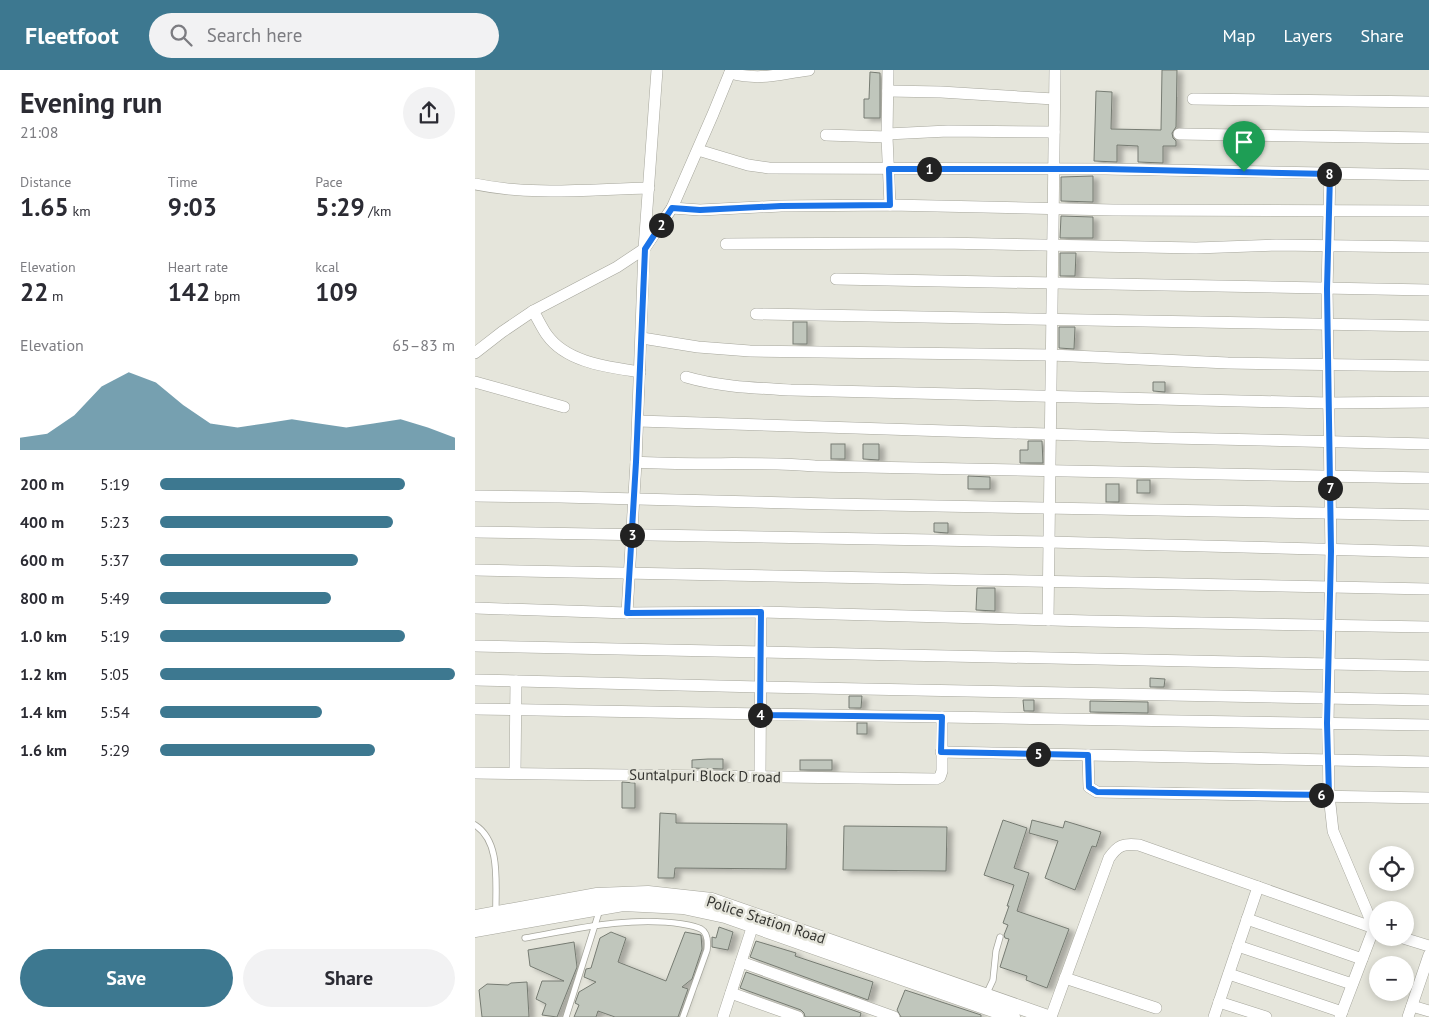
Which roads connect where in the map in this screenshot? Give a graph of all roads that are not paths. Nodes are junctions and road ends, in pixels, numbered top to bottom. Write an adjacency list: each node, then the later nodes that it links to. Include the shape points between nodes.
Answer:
1 (657, 70): 21 (street)
2 (809, 70): 5 (street, via 760,78)
3 (888, 70): 6 (street)
4 (1055, 70): 7 (street)
5 (730, 71): 15 (street)
6 (888, 91): 7 (street); 13 (street)
7 (1055, 99): 10 (street)
8 (1193, 99): 9 (street)
9 (1429, 102)
10 (1054, 132): 13 (street, via 949,131); 17 (street)
11 (1179, 134): 14 (street)
12 (826, 135): 13 (street)
13 (887, 135): 16 (street)
14 (1429, 138)
15 (698, 150): 16 (street, via 769,168); 23 (street)
16 (889, 169): 17 (street); 22 (street)
17 (1053, 170): 18 (street); 24 (street)
18 (1330, 174): 19 (street); 25 (street)
19 (1429, 174)
20 (475, 184): 21 (street, via 532,190)
21 (649, 188): 31 (street)
22 (890, 205): 23 (street); 24 (street)
23 (672, 208): 31 (street)
24 (1052, 208): 25 (street); 28 (street)
25 (1329, 211): 26 (street); 29 (street)
26 (1429, 211)
27 (726, 244): 28 (street)
28 (1053, 245): 29 (street, via 1205,248); 33 (street)
29 (1328, 245): 30 (street); 34 (street)
30 (1429, 247)
31 (645, 249): 36 (street); 41 (street)
32 (836, 279): 33 (street)
33 (1053, 283): 34 (street); 38 (street)
34 (1327, 289): 35 (street); 39 (street)
35 (1429, 290)
36 (533, 311): 42 (street); 46 (street, via 547,336 572,356)
37 (756, 314): 38 (street)
38 (1052, 320): 39 (street); 43 (street)
39 (1327, 325): 40 (street); 44 (street)
40 (1429, 326)
41 (642, 338): 43 (street, via 726,350); 46 (street)
42 (475, 352)
43 (1051, 355): 44 (street); 49 (street)
44 (1327, 364): 45 (street); 51 (street)
45 (1429, 366)
46 (640, 372): 53 (street)
47 (686, 377): 49 (street, via 736,387)
48 (475, 382): 52 (street)
49 (1051, 396): 51 (street); 54 (street)
50 (1429, 402): 51 (street)
51 (1328, 403): 55 (street)
52 (564, 407)
53 (638, 421): 54 (street); 57 (street)
54 (1051, 433): 55 (street); 58 (street)
55 (1329, 441): 56 (street); 59 (street)
56 (1429, 444)
57 (636, 462): 58 (street); 62 (street)
58 (1049, 470): 59 (street); 63 (street)
59 (1329, 476): 60 (street); 64 (street)
60 (1429, 478)
61 (475, 496): 62 (street)
62 (633, 499): 63 (street); 67 (street)
63 (1049, 507): 64 (street); 68 (street)
64 (1330, 514): 65 (street); 69 (street)
65 (1429, 515)
66 (475, 532): 67 (street)
67 (632, 535): 68 (street); 72 (street)
68 (1049, 542): 69 (street); 73 (street)
69 (1331, 551): 70 (street); 74 (street)
70 (1429, 552)
71 (475, 570): 72 (street)
72 (629, 573): 73 (street); 78 (street)
73 (1048, 581): 74 (street); 79 (street)
74 (1331, 588): 75 (street); 80 (street)
75 (1429, 589)
76 (475, 608): 78 (street)
77 (761, 612): 78 (street); 79 (street); 83 (street)
78 (627, 613)
79 (1048, 620): 80 (street)
80 (1330, 625): 81 (street); 84 (street)
81 (1429, 627)
82 (475, 646): 83 (street)
83 (761, 652): 84 (street); 88 (street)
84 (1329, 664): 85 (street); 89 (street)
85 (1429, 666)
86 (475, 680): 87 (street)
87 (517, 681): 88 (street); 92 (street)
88 (760, 687): 89 (street); 93 (street)
89 (1328, 698): 90 (street); 95 (street)
90 (1429, 700)
91 (475, 709): 92 (street)
92 (515, 710): 93 (street); 102 (street)
93 (760, 715): 94 (street); 103 (street)
94 (942, 717): 95 (street); 97 (street)
95 (1327, 723): 96 (street); 99 (street)
96 (1429, 725)
97 (941, 752): 98 (street); 103 (street, Suntalpuri Block D road, via 942,771 936,779)
98 (1088, 755): 99 (street); 104 (street, via 1089,787 1097,792)
99 (1328, 761): 100 (street); 104 (street)
100 (1429, 762)
101 (475, 773): 102 (street, Suntalpuri Block D road)
102 (515, 773): 103 (street, Suntalpuri Block D road)
103 (760, 777)
104 (1329, 795): 105 (street); 109 (street, via 1333,831)
105 (1429, 798)
106 (475, 825): 112 (lane, via 485,833 495,863)
107 (1258, 887): 111 (street); 115 (street); 127 (street, via 1139,845 1119,846 1109,858)
108 (600, 908): 112 (street, Police Station Road); 113 (lane); 114 (street, Police Station Road, via 623,904 683,907)
109 (1369, 912)
110 (475, 917): 112 (street, Police Station Road)
111 (1247, 919): 121 (street); 124 (street)
112 (496, 920): 116 (street, Police Station Road); 131 (street, Police Station Road, via 597,895 649,893 712,900)
113 (595, 926): 118 (lane); 137 (lane); 138 (lane, via 656,922 694,926 705,932 707,950)
114 (753, 926): 125 (street); 142 (street, Police Station Road)
115 (1369, 926)
116 (475, 930)
117 (1000, 937): 131 (lane, via 995,952 993,980)
118 (525, 938)
119 (1414, 941): 122 (street)
120 (1369, 944): 124 (street)
121 (1238, 946): 126 (street); 129 (street)
122 (1429, 946)
123 (1429, 955): 128 (street)
124 (1362, 959): 129 (street)
125 (741, 962): 130 (street); 141 (street)
126 (1229, 974): 132 (street); 136 (street)
127 (1065, 978): 134 (street); 143 (street)
128 (1425, 980): 133 (street)
129 (1353, 984): 136 (street)
130 (731, 993): 139 (street); 140 (street)
131 (986, 995): 143 (street, Police Station Road)
132 (1219, 1002): 144 (street); 145 (street)
133 (1412, 1006): 135 (street); 146 (street)
134 (1156, 1008)
135 (1429, 1012)
136 (1341, 1015)
137 (566, 1017)
138 (683, 1017)
139 (723, 1017)
140 (798, 1017)
141 (894, 1017)
142 (1013, 1017)
143 (1049, 1017)
144 (1214, 1017)
145 (1265, 1017)
146 (1408, 1017)

